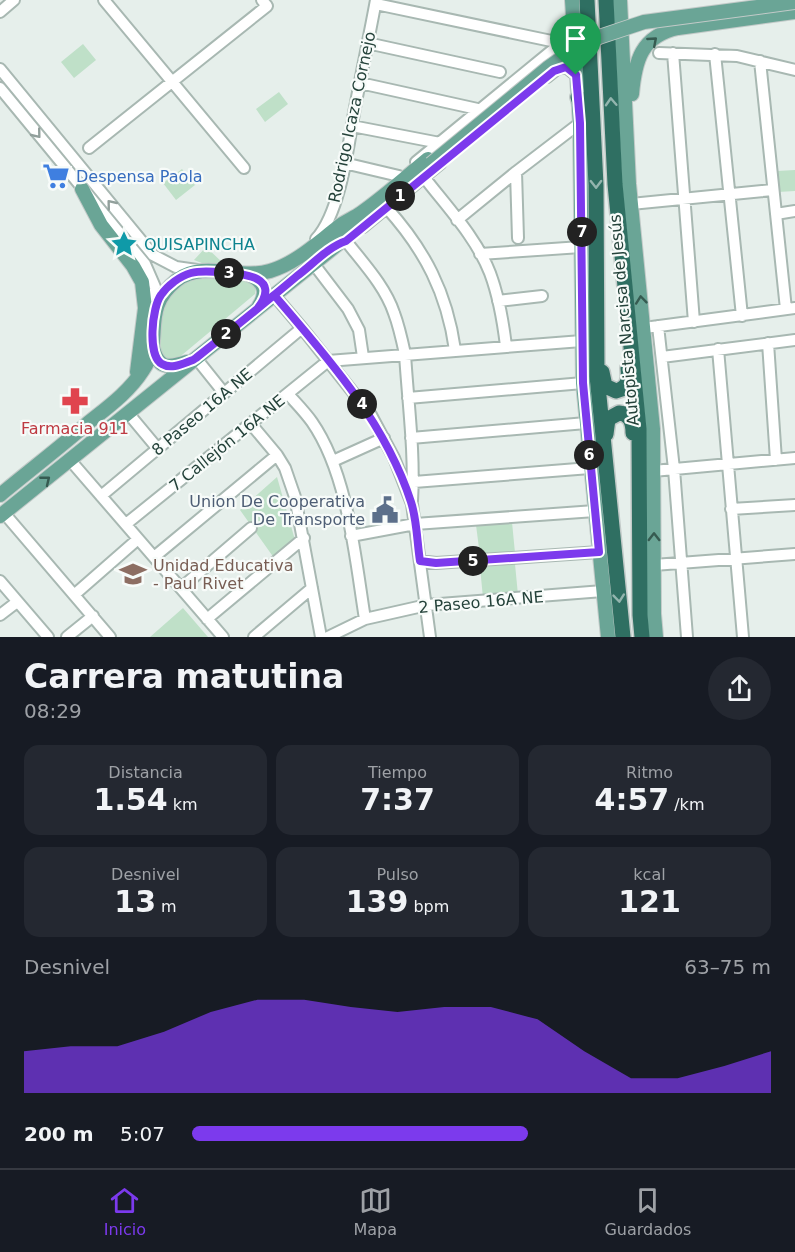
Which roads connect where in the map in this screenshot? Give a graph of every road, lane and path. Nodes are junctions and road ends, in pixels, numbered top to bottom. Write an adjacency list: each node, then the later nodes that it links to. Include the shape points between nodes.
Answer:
1 (14, 0): 10 (street)
2 (104, 0): 23 (street)
3 (606, 0): 67 (highway, Autopista Narcisa de Jesús, one-way to 3, via 615,184)
4 (620, 0): 30 (main road, Autopista Narcisa de Jesús)
5 (771, 0): 34 (main road, bridge, via 639,18 599,31 556,56)
6 (573, 1): 12 (main road, Autopista Narcisa de Jesús); 32 (highway, Autopista Narcisa de Jesús)
7 (376, 2): 13 (street, Rodrigo Icaza Cornejo); 14 (street)
8 (795, 2): 34 (main road, bridge, via 644,22 599,37 549,67)
9 (264, 3): 23 (street)
10 (0, 12)
11 (795, 12): 30 (main road, one-way to 11, via 634,70 643,49 664,32)
12 (573, 17): 14 (street); 22 (main road, Autopista Narcisa de Jesús)
13 (368, 43): 21 (street); 24 (street, Rodrigo Icaza Cornejo)
14 (561, 43): 27 (street)
15 (659, 53): 16 (street)
16 (673, 53): 17 (street); 43 (street)
17 (715, 54): 18 (street); 42 (street)
18 (760, 61): 20 (street); 41 (street)
19 (0, 69): 56 (street, one-way to 19, via 176,267 153,255)
20 (795, 70)
21 (500, 72)
22 (576, 75): 26 (main road, Autopista Narcisa de Jesús); 39 (street, via 570,68 558,69)
23 (172, 82): 33 (street); 36 (street)
24 (360, 83): 27 (street); 29 (street, Rodrigo Icaza Cornejo)
25 (0, 88): 40 (street, one-way to 40)
26 (578, 97): 28 (main road, Autopista Narcisa de Jesús); 32 (highway)
27 (482, 110): 31 (street)
28 (580, 123): 37 (street); 52 (main road, Autopista Narcisa de Jesús)
29 (352, 126): 31 (street); 35 (street, Rodrigo Icaza Cornejo)
30 (627, 135): 44 (main road, Autopista Narcisa de Jesús)
31 (440, 143): 38 (street)
32 (594, 143): 66 (highway, Autopista Narcisa de Jesús, one-way to 66)
33 (89, 148)
34 (430, 161): 49 (main road); 51 (main road)
35 (344, 163): 38 (street); 54 (street, Rodrigo Icaza Cornejo, via 326,228)
36 (244, 168)
37 (516, 172): 48 (street); 50 (street)
38 (399, 176): 49 (street)
39 (424, 177): 45 (street); 48 (street)
40 (82, 189): 63 (street, via 150,273 155,287); 81 (main road, via 100,225 142,282 145,308)
41 (773, 190): 42 (street); 47 (street)
42 (730, 194): 43 (street); 64 (street)
43 (685, 198): 44 (street); 65 (street)
44 (632, 204): 67 (main road, Autopista Narcisa de Jesús, one-way to 44)
45 (387, 207): 51 (street); 74 (street, via 424,257 441,292 451,320)
46 (795, 211): 47 (street)
47 (776, 214): 62 (street)
48 (457, 220): 53 (street)
49 (344, 222): 54 (main road)
50 (518, 238)
51 (342, 243): 55 (main road); 76 (street, via 382,289 394,310)
52 (582, 247): 53 (street); 70 (main road, Autopista Narcisa de Jesús)
53 (480, 254): 60 (street)
54 (298, 258): 57 (main road, via 268,272)
55 (314, 263): 58 (main road); 77 (street, via 359,330)
56 (205, 271): 57 (main road); 63 (main road, via 179,279 162,293)
57 (247, 274): 61 (main road, via 264,286)
58 (274, 295): 61 (main road); 68 (street)
59 (542, 296): 60 (street)
60 (498, 301): 73 (street)
61 (258, 308): 79 (main road)
62 (791, 309): 64 (street)
63 (155, 312): 72 (main road)
64 (742, 316): 65 (street)
65 (694, 322): 67 (street)
66 (596, 325): 67 (highway, via 602,342 603,382 616,391 625,387 629,379 626,341); 103 (highway, Autopista Narcisa de Jesús)
67 (644, 326): 78 (street); 100 (main road, Autopista Narcisa de Jesús); 102 (highway, Autopista Narcisa de Jesús)
68 (302, 328): 80 (street); 83 (street, 8 Paseo 16A NE)
69 (795, 340): 71 (street)
70 (582, 341): 73 (street); 82 (main road, Autopista Narcisa de Jesús)
71 (768, 343): 75 (street); 95 (street)
72 (152, 344): 79 (main road, via 156,359 162,364 176,366); 81 (main road, via 148,361)
73 (506, 346): 74 (street)
74 (455, 350): 76 (street)
75 (718, 350): 78 (street); 97 (street)
76 (405, 354): 77 (street); 85 (street)
77 (363, 357): 80 (street)
78 (662, 357): 99 (street)
79 (194, 359): 83 (street); 86 (main road)
80 (328, 361): 84 (street, 7 Callejón 16A NE); 89 (street)
81 (137, 378): 104 (main road, via 113,403)
82 (583, 383): 85 (street); 87 (main road, Autopista Narcisa de Jesús)
83 (224, 393): 91 (street, 8 Paseo 16A NE)
84 (288, 394): 88 (street, 7 Callejón 16A NE); 96 (street, via 312,422)
85 (408, 398): 90 (street)
86 (128, 413): 91 (street); 94 (main road)
87 (586, 423): 90 (street); 98 (main road, Autopista Narcisa de Jesús)
88 (251, 424): 92 (street); 111 (street, 7 Callejón 16A NE)
89 (384, 438): 96 (street); 106 (street)
90 (411, 438): 101 (street)
91 (158, 449): 105 (street, 8 Paseo 16A NE)
92 (277, 455): 115 (street, via 295,497); 119 (street)
93 (795, 458): 95 (street)
94 (70, 460): 105 (street); 110 (main road, one-way to 94)
95 (776, 460): 97 (street)
96 (333, 461): 114 (street)
97 (728, 464): 99 (street); 108 (street)
98 (590, 468): 101 (street); 109 (main road, Autopista Narcisa de Jesús)
99 (674, 470): 100 (street); 122 (street)
100 (653, 471): 123 (main road, Autopista Narcisa de Jesús, one-way to 100)
101 (414, 482): 106 (street)
102 (639, 483): 103 (highway, via 633,466 633,423 619,413 606,423 610,468); 135 (highway, Autopista Narcisa de Jesús)
103 (606, 485): 136 (highway, Autopista Narcisa de Jesús, one-way to 136)
104 (0, 495)
105 (101, 496): 111 (street)
106 (412, 504): 112 (street)
107 (795, 505): 108 (street)
108 (732, 509): 120 (street)
109 (595, 511): 112 (street); 117 (main road, Autopista Narcisa de Jesús)
110 (2, 515): 128 (street)
111 (126, 524): 116 (street)
112 (415, 524): 114 (street); 121 (street)
113 (251, 528): 125 (street)
114 (351, 536): 134 (street)
115 (304, 538): 126 (street); 133 (street)
116 (138, 539): 119 (street); 128 (street)
117 (599, 552): 121 (street); 127 (main road, Autopista Narcisa de Jesús)
118 (795, 554): 120 (street)
119 (154, 557): 125 (street)
120 (736, 559): 122 (street); 148 (street)
121 (420, 561): 130 (street)
122 (680, 563): 123 (street); 147 (street)
123 (654, 565): 146 (main road, Autopista Narcisa de Jesús)
124 (0, 581): 129 (street)
125 (181, 588): 133 (street)
126 (312, 588): 141 (street); 142 (street)
127 (603, 591): 130 (street, 2 Paseo 16A NE); 145 (main road, Autopista Narcisa de Jesús)
128 (74, 595): 132 (street)
129 (17, 602): 131 (street); 137 (street)
130 (427, 605): 134 (street, 2 Paseo 16A NE); 144 (street)
131 (0, 615)
132 (93, 616): 138 (street); 139 (street)
133 (207, 619): 140 (street)
134 (365, 619): 143 (street, 2 Paseo 16A NE)
135 (642, 632)
136 (622, 633)
137 (48, 637)
138 (67, 637)
139 (110, 637)
140 (223, 637)
141 (255, 637)
142 (321, 637)
143 (328, 637)
144 (430, 637)
145 (608, 637)
146 (656, 637)
147 (687, 637)
148 (742, 637)

